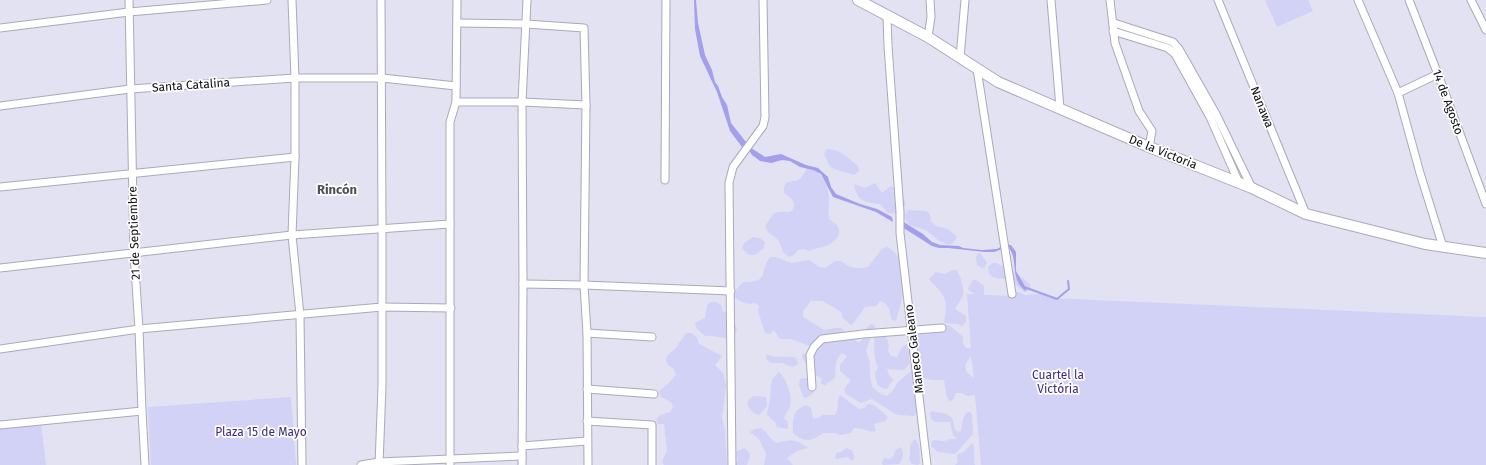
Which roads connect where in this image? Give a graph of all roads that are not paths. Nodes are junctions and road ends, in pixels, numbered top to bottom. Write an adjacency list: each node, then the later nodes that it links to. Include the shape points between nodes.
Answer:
1 (129, 0): 18 (street, 21 de Septiembre)
2 (267, 0): 18 (street)
3 (292, 0): 32 (street)
4 (381, 0): 33 (street)
5 (457, 0): 21 (street)
6 (527, 0): 23 (street)
7 (666, 0): 45 (street)
8 (763, 0): 60 (street, via 765,117 763,126 733,167 729,183)
9 (930, 0): 27 (street)
10 (965, 0): 29 (street)
11 (1051, 0): 41 (street)
12 (1110, 0): 22 (street)
13 (1218, 0): 50 (street, Nanawa)
14 (1358, 0): 36 (street)
15 (1409, 0): 31 (street, 14 de Agosto)
16 (1471, 0): 20 (street)
17 (861, 1): 19 (main road, De la Victoria)
18 (129, 12): 24 (street); 35 (street, 21 de Septiembre)
19 (887, 16): 27 (main road, De la Victoria); 67 (street, Maneco Galeano, via 900,233)
20 (1484, 21): 25 (street)
21 (458, 23): 23 (street); 34 (street)
22 (1114, 23): 26 (street); 28 (street)
23 (526, 24): 38 (street); 39 (street, via 584,28)
24 (0, 28)
25 (1486, 30)
26 (1113, 31): 28 (street); 42 (street, via 1140,111 1153,134)
27 (928, 37): 29 (main road, De la Victoria)
28 (1170, 45): 46 (street, via 1210,117); 48 (street, via 1179,49 1216,114)
29 (960, 58): 30 (main road, De la Victoria)
30 (977, 69): 41 (main road, De la Victoria, via 998,82); 61 (street)
31 (1438, 74): 36 (street); 49 (street, 14 de Agosto)
32 (295, 78): 33 (street, Santa Catalina); 35 (street, Santa Catalina); 43 (street)
33 (382, 78): 34 (street, Santa Catalina); 52 (street)
34 (456, 86): 37 (street)
35 (130, 89): 40 (street, Santa Catalina); 44 (street, 21 de Septiembre)
36 (1398, 93): 54 (street)
37 (456, 102): 38 (street); 51 (street, via 450,122)
38 (522, 102): 39 (street); 58 (street)
39 (586, 105): 59 (street)
40 (0, 106)
41 (1060, 108): 42 (main road, De la Victoria)
42 (1149, 147): 46 (main road, De la Victoria)
43 (295, 157): 44 (street); 53 (street)
44 (132, 173): 47 (street); 55 (street, 21 de Septiembre)
45 (665, 180)
46 (1239, 183): 48 (main road, De la Victoria)
47 (0, 187)
48 (1252, 188): 50 (main road, De la Victoria)
49 (1486, 204)
50 (1306, 214): 54 (main road, De la Victoria)
51 (450, 224): 52 (street); 63 (street)
52 (382, 228): 53 (street); 62 (street)
53 (292, 235): 55 (street); 64 (street)
54 (1443, 247): 56 (main road, De la Victoria)
55 (134, 253): 57 (street); 66 (street, 21 de Septiembre)
56 (1486, 253)
57 (0, 268)
58 (523, 284): 59 (street); 78 (street)
59 (584, 285): 60 (street); 68 (street)
60 (731, 291): 88 (street)
61 (1012, 294)
62 (382, 307): 63 (street); 64 (street); 81 (street)
63 (451, 308): 80 (street)
64 (300, 315): 66 (street); 83 (street)
65 (942, 328): 67 (street)
66 (139, 329): 70 (street); 74 (street, 21 de Septiembre)
67 (911, 330): 71 (street, via 822,339 810,354); 89 (street, Maneco Galeano)
68 (587, 333): 69 (street); 72 (street)
69 (652, 336)
70 (0, 349)
71 (812, 387)
72 (587, 389): 73 (street); 75 (street)
73 (654, 394)
74 (142, 411): 76 (street); 82 (street, 21 de Septiembre)
75 (587, 421): 77 (street); 87 (street, via 652,425)
76 (0, 425)
77 (587, 441): 78 (street); 86 (street)
78 (522, 446): 79 (street)
79 (522, 456): 80 (street); 85 (street)
80 (450, 462): 81 (street)
81 (379, 464): 84 (street)
82 (145, 465)
83 (302, 465)
84 (361, 465)
85 (522, 465)
86 (588, 465)
87 (652, 465)
88 (732, 465)
89 (927, 465)

